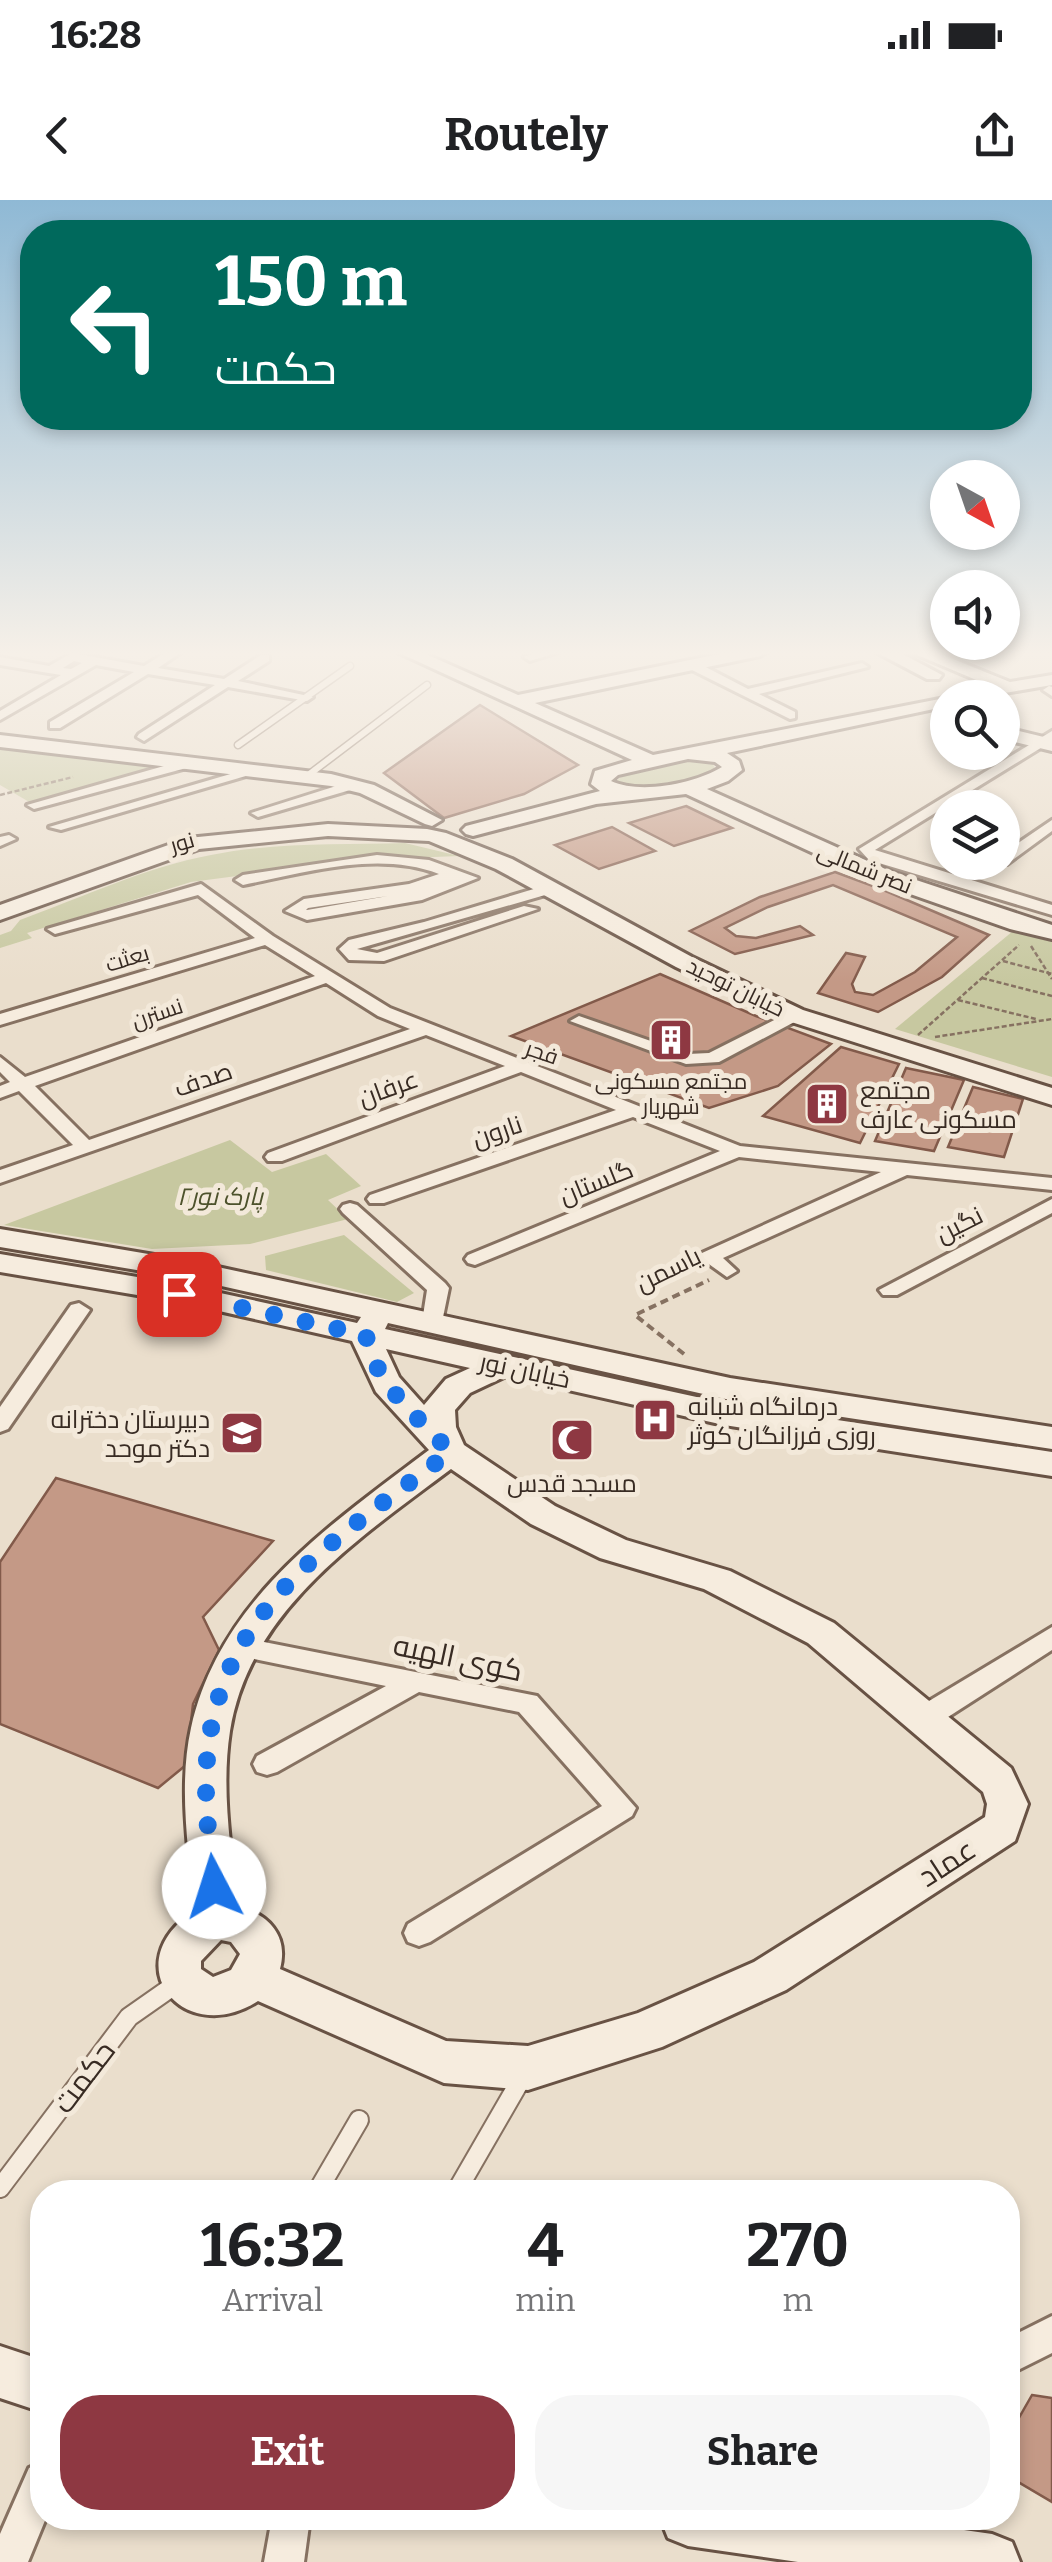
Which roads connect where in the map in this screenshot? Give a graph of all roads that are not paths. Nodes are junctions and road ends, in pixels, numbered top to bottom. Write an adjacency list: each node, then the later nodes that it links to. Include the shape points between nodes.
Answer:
1 (163, 761): 7 (main road)
2 (326, 761): 11 (lane)
3 (650, 761): 10 (main road)
4 (727, 761): 8 (main road)
5 (750, 761): 8 (main road)
6 (1014, 761): 28 (street, via 866,849)
7 (185, 764): 9 (main road); 16 (street)
8 (732, 770): 13 (main road)
9 (256, 771): 11 (main road); 21 (street)
10 (602, 775): 14 (main road, via 606,789); 19 (main road)
11 (307, 776): 12 (main road)
12 (352, 785): 15 (main road); 17 (street)
13 (684, 786): 14 (main road); 35 (main road, نصر شمالی, via 884,877)
14 (629, 795): 18 (main road)
15 (395, 801): 19 (main road); 22 (main road, via 392,815); 23 (main road)
16 (34, 805)
17 (258, 813)
18 (521, 817): 19 (main road); 25 (main road, via 501,837)
19 (467, 819): 23 (main road); 25 (main road)
20 (1052, 824): 24 (street)
21 (56, 827)
22 (373, 827): 23 (main road, نور); 31 (main road, نور, via 196,843)
23 (430, 830): 25 (main road, خیابان توحید)
24 (1020, 848)
25 (504, 864): 30 (main road, خیابان توحید)
26 (243, 880): 29 (street, via 385,860 429,862 454,874)
27 (977, 880): 28 (street)
28 (970, 885): 32 (street)
29 (417, 892): 29 (street, via 307,915 293,910 304,904); 33 (street)
30 (538, 900): 33 (street); 33 (street); 38 (main road, خیابان توحید)
31 (0, 909)
32 (1052, 910)
33 (467, 921): 33 (street, via 354,943 347,949 355,957 378,958)
34 (56, 929): 36 (street, فجر, via 200,889)
35 (1052, 932)
36 (267, 938): 37 (street, فجر); 39 (street, بعثت)
37 (328, 977): 41 (street, فجر); 44 (street, نسترن)
38 (794, 1015): 40 (street, via 713,1058 686,1059); 46 (main road, خیابان توحید)
39 (0, 1020)
40 (578, 1021)
41 (423, 1030): 43 (street, فجر); 48 (street, صدف)
42 (0, 1062): 44 (street)
43 (518, 1067): 47 (street, فجر); 50 (street, عرفان)
44 (22, 1084): 45 (street, نسترن); 48 (street)
45 (0, 1092)
46 (1052, 1097)
47 (634, 1110): 49 (street, فجر); 54 (street, نارون)
48 (85, 1146): 52 (street, صدف)
49 (737, 1151): 51 (street, فجر); 58 (street, گلستان)
50 (275, 1156)
51 (906, 1168): 53 (street, فجر); 60 (street, یاسمن, via 709,1257)
52 (0, 1177)
53 (1052, 1184)
54 (377, 1199)
55 (1052, 1205): 61 (street, نگین)
56 (350, 1209): 63 (street, via 438,1288)
57 (0, 1238): 64 (main road, خیابان نور, via 190,1270)
58 (475, 1259)
59 (0, 1263): 64 (main road, خیابان نور)
60 (727, 1271)
61 (890, 1290)
62 (79, 1310): 66 (street)
63 (433, 1322): 64 (main road, خیابان نور); 67 (main road, خیابان نور, via 730,1390)
64 (373, 1323): 65 (main road, خیابان نور); 68 (main road, via 370,1361)
65 (503, 1365): 68 (main road, via 458,1386 438,1408); 69 (main road, خیابان نور, via 724,1414)
66 (0, 1424)
67 (1052, 1438)
68 (450, 1452): 71 (main road, via 303,1566); 73 (main road, عماد, via 544,1515 613,1548 717,1580 821,1633)
69 (1052, 1464)
70 (1052, 1637): 73 (street)
71 (238, 1648): 72 (street, کوی الهیه); 75 (main road, via 209,1745 206,1789)
72 (416, 1682): 74 (street); 76 (street, کوی الهیه, via 527,1703 622,1808)
73 (924, 1718): 79 (main road, عماد, via 1008,1794 1000,1829 770,1976 646,2032)
74 (267, 1764)
75 (217, 1920): 77 (main road, via 250,1928 262,1942); 78 (main road, via 182,1947)
76 (419, 1933)
77 (254, 1978): 78 (main road, via 220,1996 204,1996); 79 (main road, عماد, via 444,2062)
78 (182, 1980): 83 (lane, حکمت, via 129,2018)
79 (528, 2068): 82 (lane)
80 (359, 2120): 81 (lane)
81 (324, 2180)
82 (463, 2180)
83 (0, 2188)
84 (1052, 2334): 85 (street)
85 (1020, 2351)
86 (0, 2372): 87 (main road)
87 (30, 2382)
88 (30, 2510): 91 (street)
89 (289, 2530): 92 (street)
90 (771, 2530): 93 (main road)
91 (8, 2562)
92 (284, 2562)
93 (992, 2562)

